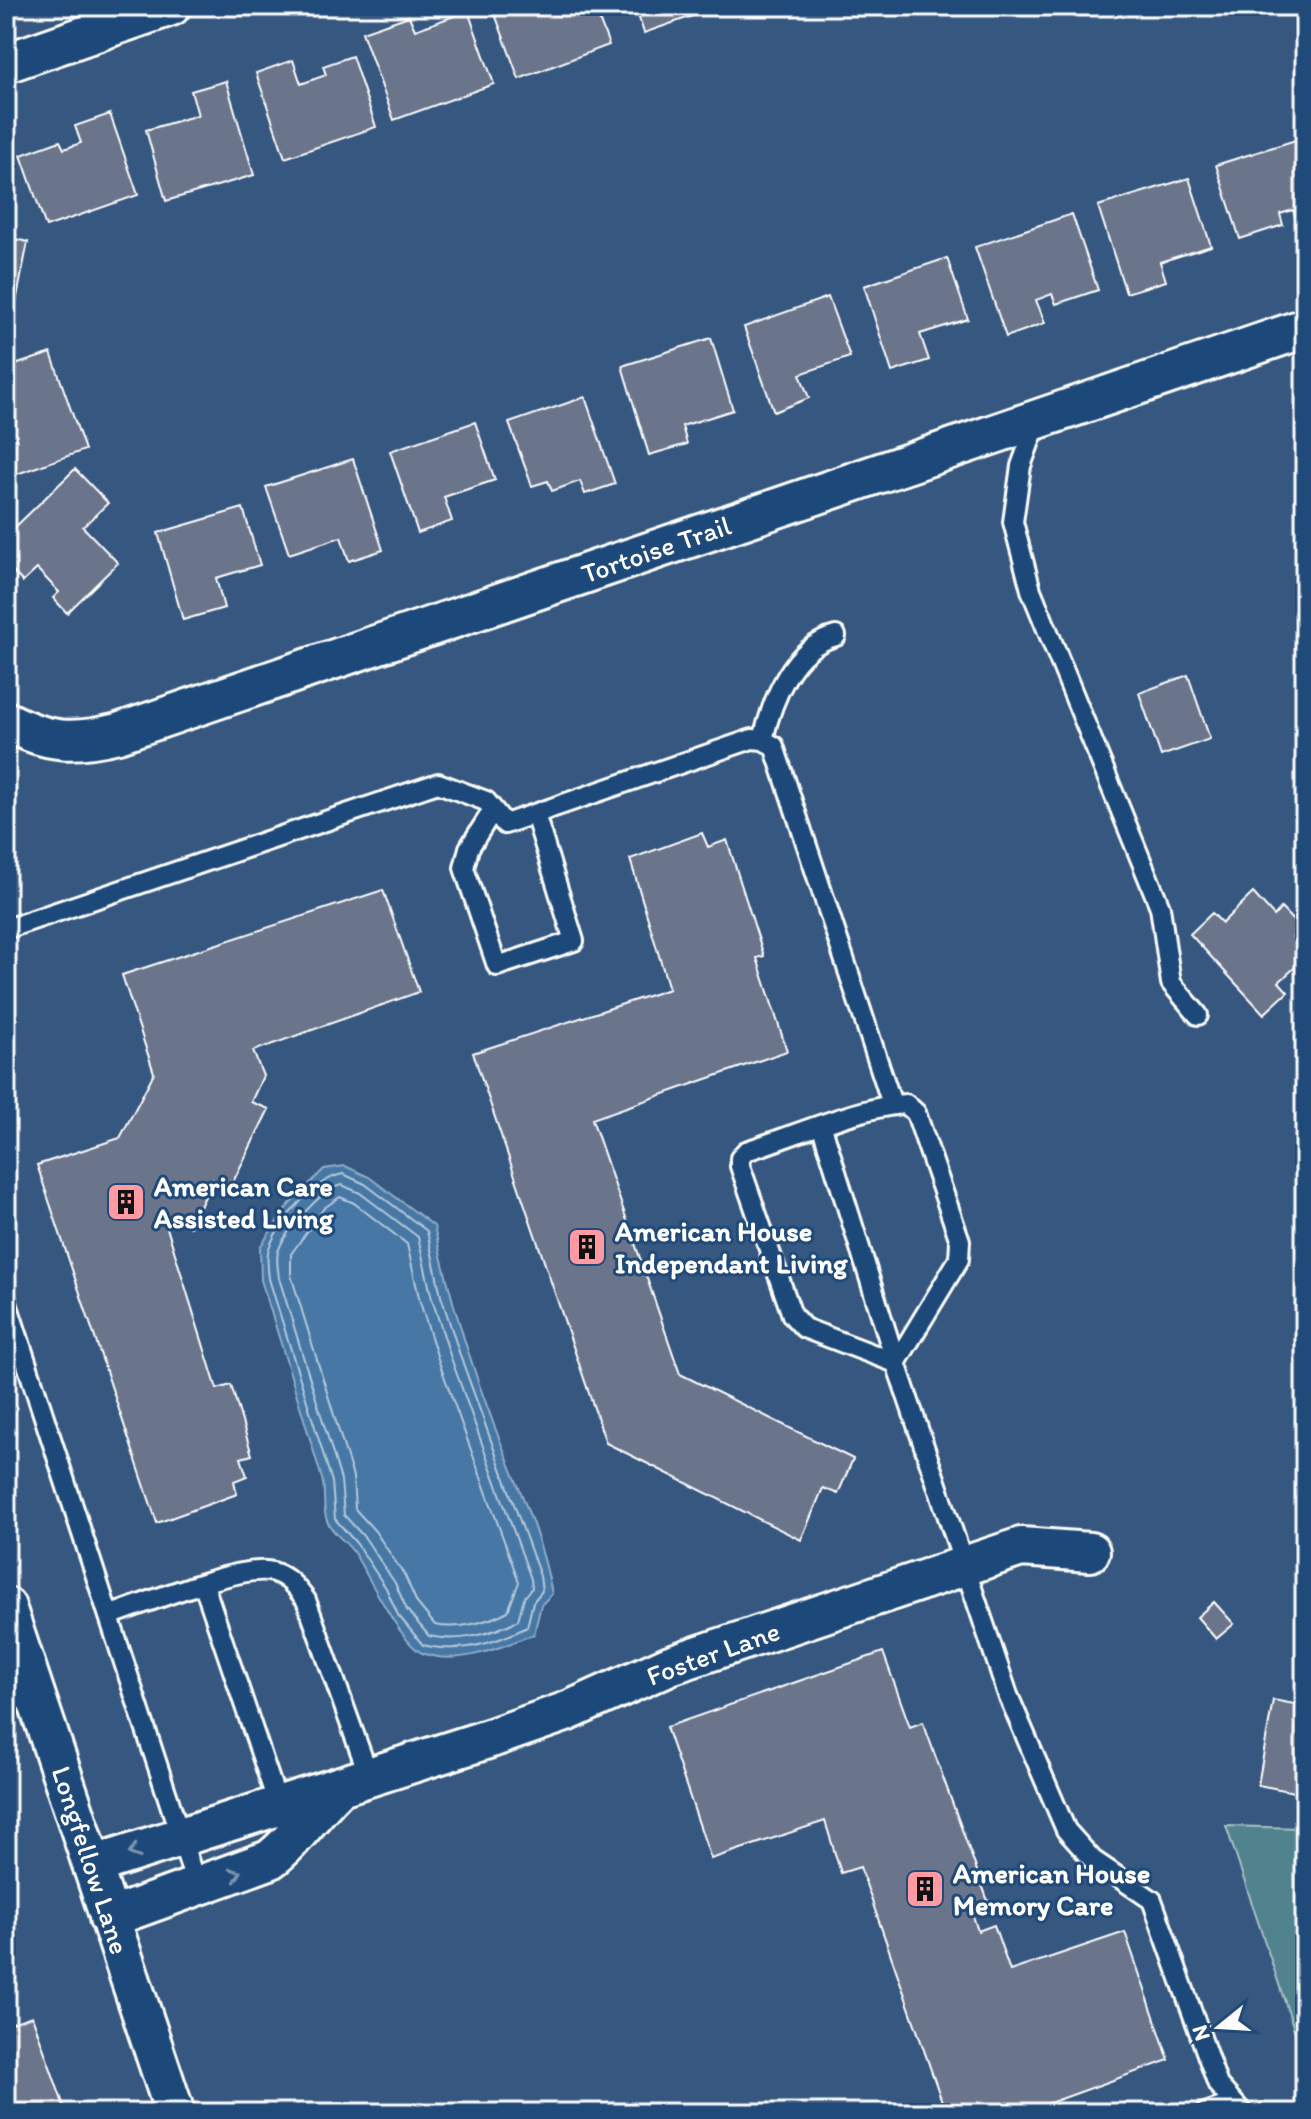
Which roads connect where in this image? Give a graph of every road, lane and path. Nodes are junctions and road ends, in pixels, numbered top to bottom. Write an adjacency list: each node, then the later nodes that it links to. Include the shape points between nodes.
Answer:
1 (171, 6): 2 (street)
2 (6, 63)
3 (1305, 328): 4 (street, Tortoise Trail)
4 (1038, 419): 6 (street, Tortoise Trail, via 118,733 80,742 41,738); 11 (lane, via 1021,466 1013,522 1031,590 1160,907 1171,983)
5 (836, 636): 7 (lane, via 804,652 768,717)
6 (6, 721)
7 (763, 740): 9 (lane, via 752,739); 12 (lane, via 774,746)
8 (493, 810): 9 (lane, via 505,824); 9 (lane, via 469,848 464,868 497,966 574,941); 10 (lane, via 486,801 438,783)
9 (535, 814)
10 (6, 929)
11 (1198, 1015)
12 (892, 1104): 13 (lane); 15 (lane, via 906,1104 916,1113 960,1241 959,1259)
13 (822, 1127): 15 (lane); 15 (lane, via 746,1151 740,1166 792,1315 804,1328)
14 (6, 1300): 20 (lane)
15 (896, 1363): 17 (lane)
16 (1090, 1552): 17 (street, Foster Lane, via 1021,1547)
17 (966, 1565): 22 (street, Foster Lane, via 670,1665 555,1716); 28 (lane, via 1008,1695 1066,1830 1093,1860 1152,1900 1218,2085)
18 (204, 1585): 20 (lane); 22 (lane, via 243,1572 270,1571 290,1580 306,1600); 23 (lane)
19 (6, 1607): 21 (street, Longfellow Lane)
20 (111, 1615): 24 (lane)
21 (21, 1698): 25 (street, Longfellow Lane)
22 (355, 1781): 23 (street, Foster Lane)
23 (285, 1822): 24 (street, Foster Lane); 26 (street, Foster Lane, one-way to 23, via 285,1849)
24 (182, 1837): 25 (street, Foster Lane, one-way to 25); 26 (lane)
25 (93, 1865): 27 (street, Longfellow Lane)
26 (197, 1887): 27 (street, Foster Lane)
27 (109, 1918): 29 (street, Longfellow Lane)
28 (1239, 2108): 30 (lane)
29 (175, 2113)
30 (1205, 2113)

